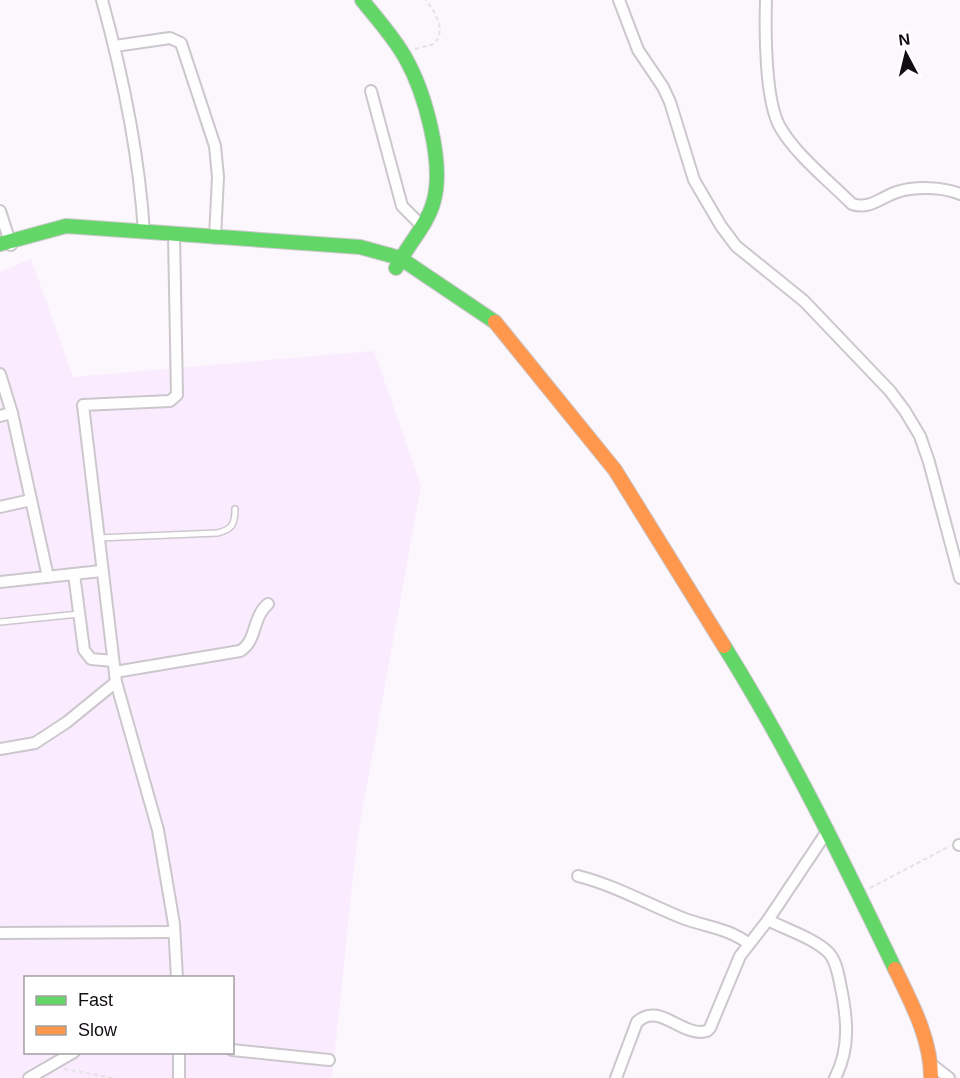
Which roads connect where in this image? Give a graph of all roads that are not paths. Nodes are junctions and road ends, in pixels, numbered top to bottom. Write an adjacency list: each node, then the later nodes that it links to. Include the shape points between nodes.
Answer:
1 (102, 0): 5 (street)
2 (362, 0): 9 (street, via 404,56 417,82 436,160 436,189)
3 (619, 0): 25 (street, via 638,50 670,102 694,180 721,226 736,246 804,302 890,390 920,436)
4 (766, 0): 7 (street, via 768,62 776,119 790,141 844,196 862,207 907,190 950,190)
5 (115, 46): 10 (street, via 136,157); 11 (street, via 170,38 182,43 214,146 218,177)
6 (370, 91): 9 (street, via 402,206)
7 (960, 194)
8 (0, 211): 13 (street)
9 (422, 226): 14 (street)
10 (144, 232): 12 (street); 13 (street, via 66,226)
11 (215, 238): 12 (street); 14 (street, via 360,247)
12 (174, 240): 13 (street, via 74,236); 14 (street, via 330,251); 21 (street, via 177,395 170,402 83,405)
13 (5, 247)
14 (398, 263): 32 (street, via 480,310 503,329 598,446 768,717)
15 (0, 374): 16 (street)
16 (12, 414): 17 (street); 18 (street)
17 (0, 416)
18 (31, 500): 19 (street); 24 (street)
19 (0, 507)
20 (235, 509): 21 (lane, via 233,525 217,533)
21 (98, 538): 22 (street)
22 (101, 571): 23 (street); 30 (street)
23 (74, 574): 24 (street); 28 (street)
24 (48, 577): 26 (street)
25 (960, 578)
26 (0, 582)
27 (268, 604): 30 (street, via 256,618 250,642 240,651)
28 (79, 614): 29 (lane); 30 (street, via 87,656)
29 (0, 622)
30 (115, 672): 31 (street, via 47,736 35,743); 35 (street, via 158,830)
31 (0, 749)
32 (828, 830): 34 (street); 43 (street, via 923,1031)
33 (578, 876): 37 (street, via 618,888 685,919 738,935)
34 (768, 920): 37 (street); 48 (street, via 822,947 836,966 847,1035)
35 (174, 932): 36 (street); 38 (street)
36 (0, 933)
37 (749, 944): 45 (street, via 733,970 707,1031 695,1032 656,1014 642,1017)
38 (177, 976)
39 (234, 1050): 42 (street)
40 (72, 1054): 44 (street)
41 (180, 1054): 47 (street)
42 (329, 1060)
43 (931, 1064): 49 (street); 50 (street)
44 (45, 1072): 46 (street)
45 (620, 1077)
46 (29, 1078)
47 (179, 1078)
48 (835, 1078)
49 (931, 1078)
50 (949, 1078)

